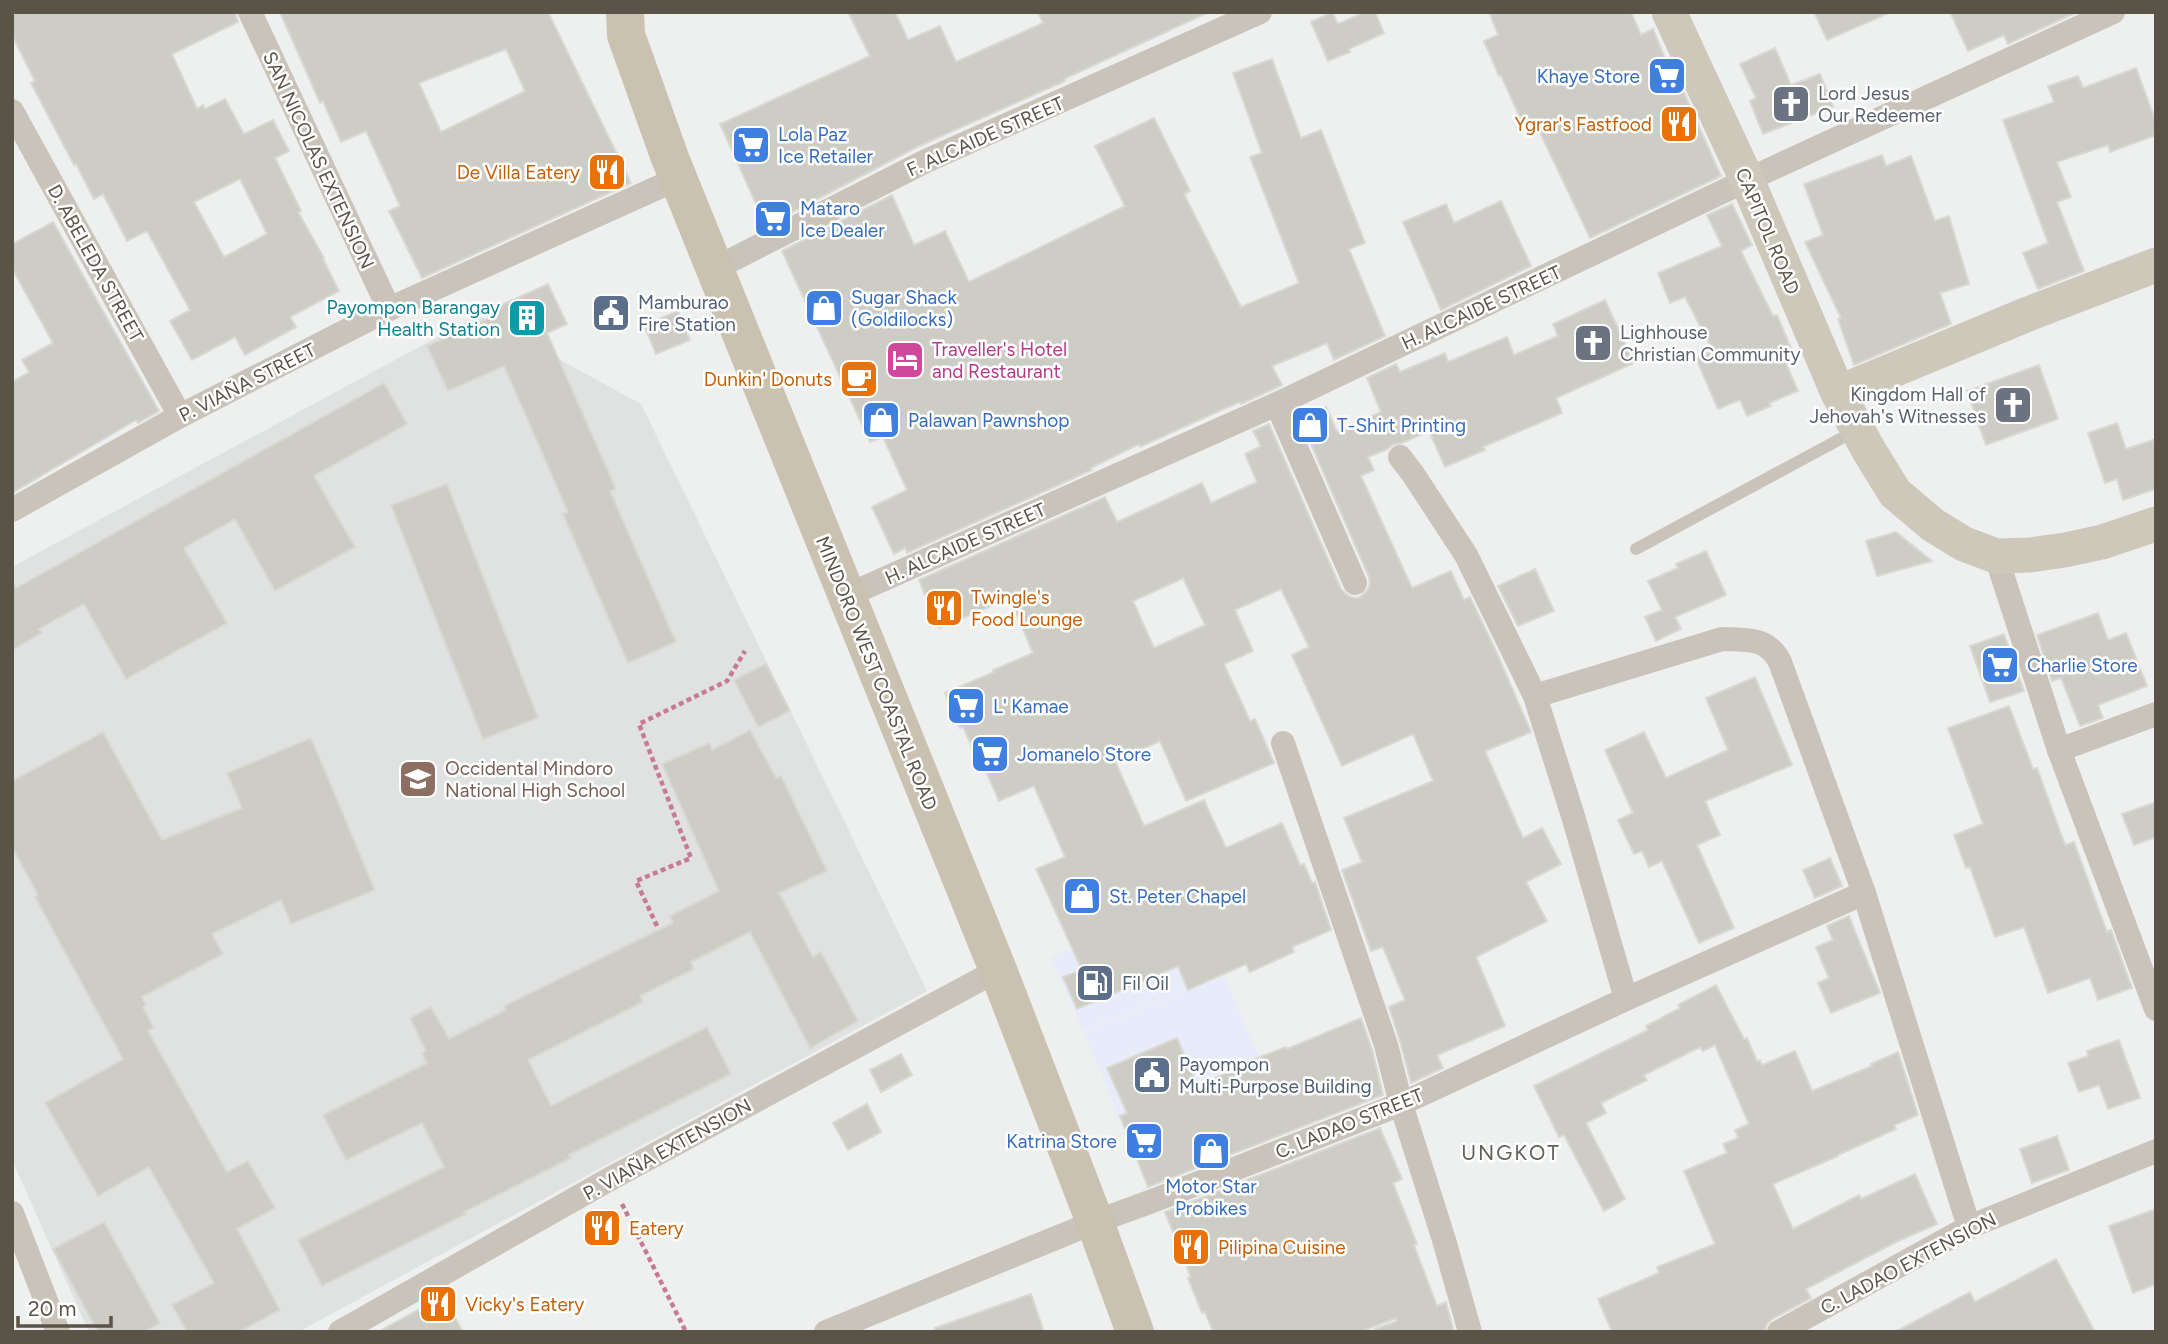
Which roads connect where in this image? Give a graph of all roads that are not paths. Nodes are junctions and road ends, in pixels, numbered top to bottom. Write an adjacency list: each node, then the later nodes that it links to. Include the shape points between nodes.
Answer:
1 (250, 12): 11 (street, SAN NICOLAS EXTENSION)
2 (1260, 12): 10 (street, F. ALCAIDE STREET, via 926,161)
3 (1669, 12): 8 (street, CAPITOL ROAD)
4 (2113, 12): 8 (street, H. ALCAIDE STREET)
5 (621, 20): 7 (main road, MINDORO WEST COASTAL ROAD)
6 (12, 111): 14 (street, D. ABELEDA STREET)
7 (679, 178): 10 (main road, MINDORO WEST COASTAL ROAD); 11 (street, P. VIAÑA STREET)
8 (1747, 180): 12 (street, CAPITOL ROAD); 13 (street, H. ALCAIDE STREET)
9 (2156, 265): 12 (street)
10 (714, 269): 22 (main road, MINDORO WEST COASTAL ROAD)
11 (389, 309): 14 (street, P. VIAÑA STREET)
12 (1838, 393): 15 (street, CAPITOL ROAD)
13 (1277, 404): 21 (street); 22 (street, H. ALCAIDE STREET)
14 (180, 416): 17 (street, P. VIAÑA STREET)
15 (1857, 430): 19 (lane); 20 (street, CAPITOL ROAD, via 1895,493 1933,525)
16 (1399, 457): 23 (street, via 1466,555)
17 (12, 510)
18 (2156, 524): 20 (street, CAPITOL ROAD, via 2065,550)
19 (1636, 549)
20 (1996, 556): 26 (street)
21 (1355, 583)
22 (846, 596): 28 (main road, MINDORO WEST COASTAL ROAD)
23 (1535, 695): 27 (street, via 1722,639 1753,640 1773,649); 30 (street)
24 (2156, 714): 26 (street)
25 (1283, 743): 31 (street, via 1386,1045)
26 (2059, 750): 29 (street)
27 (1864, 893): 30 (street, C. LADAO STREET); 35 (street)
28 (998, 970): 34 (main road, MINDORO WEST COASTAL ROAD); 38 (street, P. VIAÑA EXTENSION, via 610,1179)
29 (2153, 994)
30 (1626, 999): 31 (street, C. LADAO STREET)
31 (1401, 1104): 34 (street, C. LADAO STREET); 40 (street)
32 (2156, 1151): 35 (street, C. LADAO EXTENSION)
33 (12, 1213): 37 (street)
34 (1096, 1222): 36 (main road, MINDORO WEST COASTAL ROAD); 39 (street, C. LADAO STREET)
35 (1969, 1227): 41 (street, C. LADAO EXTENSION)
36 (1132, 1328)
37 (58, 1332)
38 (340, 1332)
39 (827, 1332)
40 (1469, 1332)
41 (1779, 1332)

